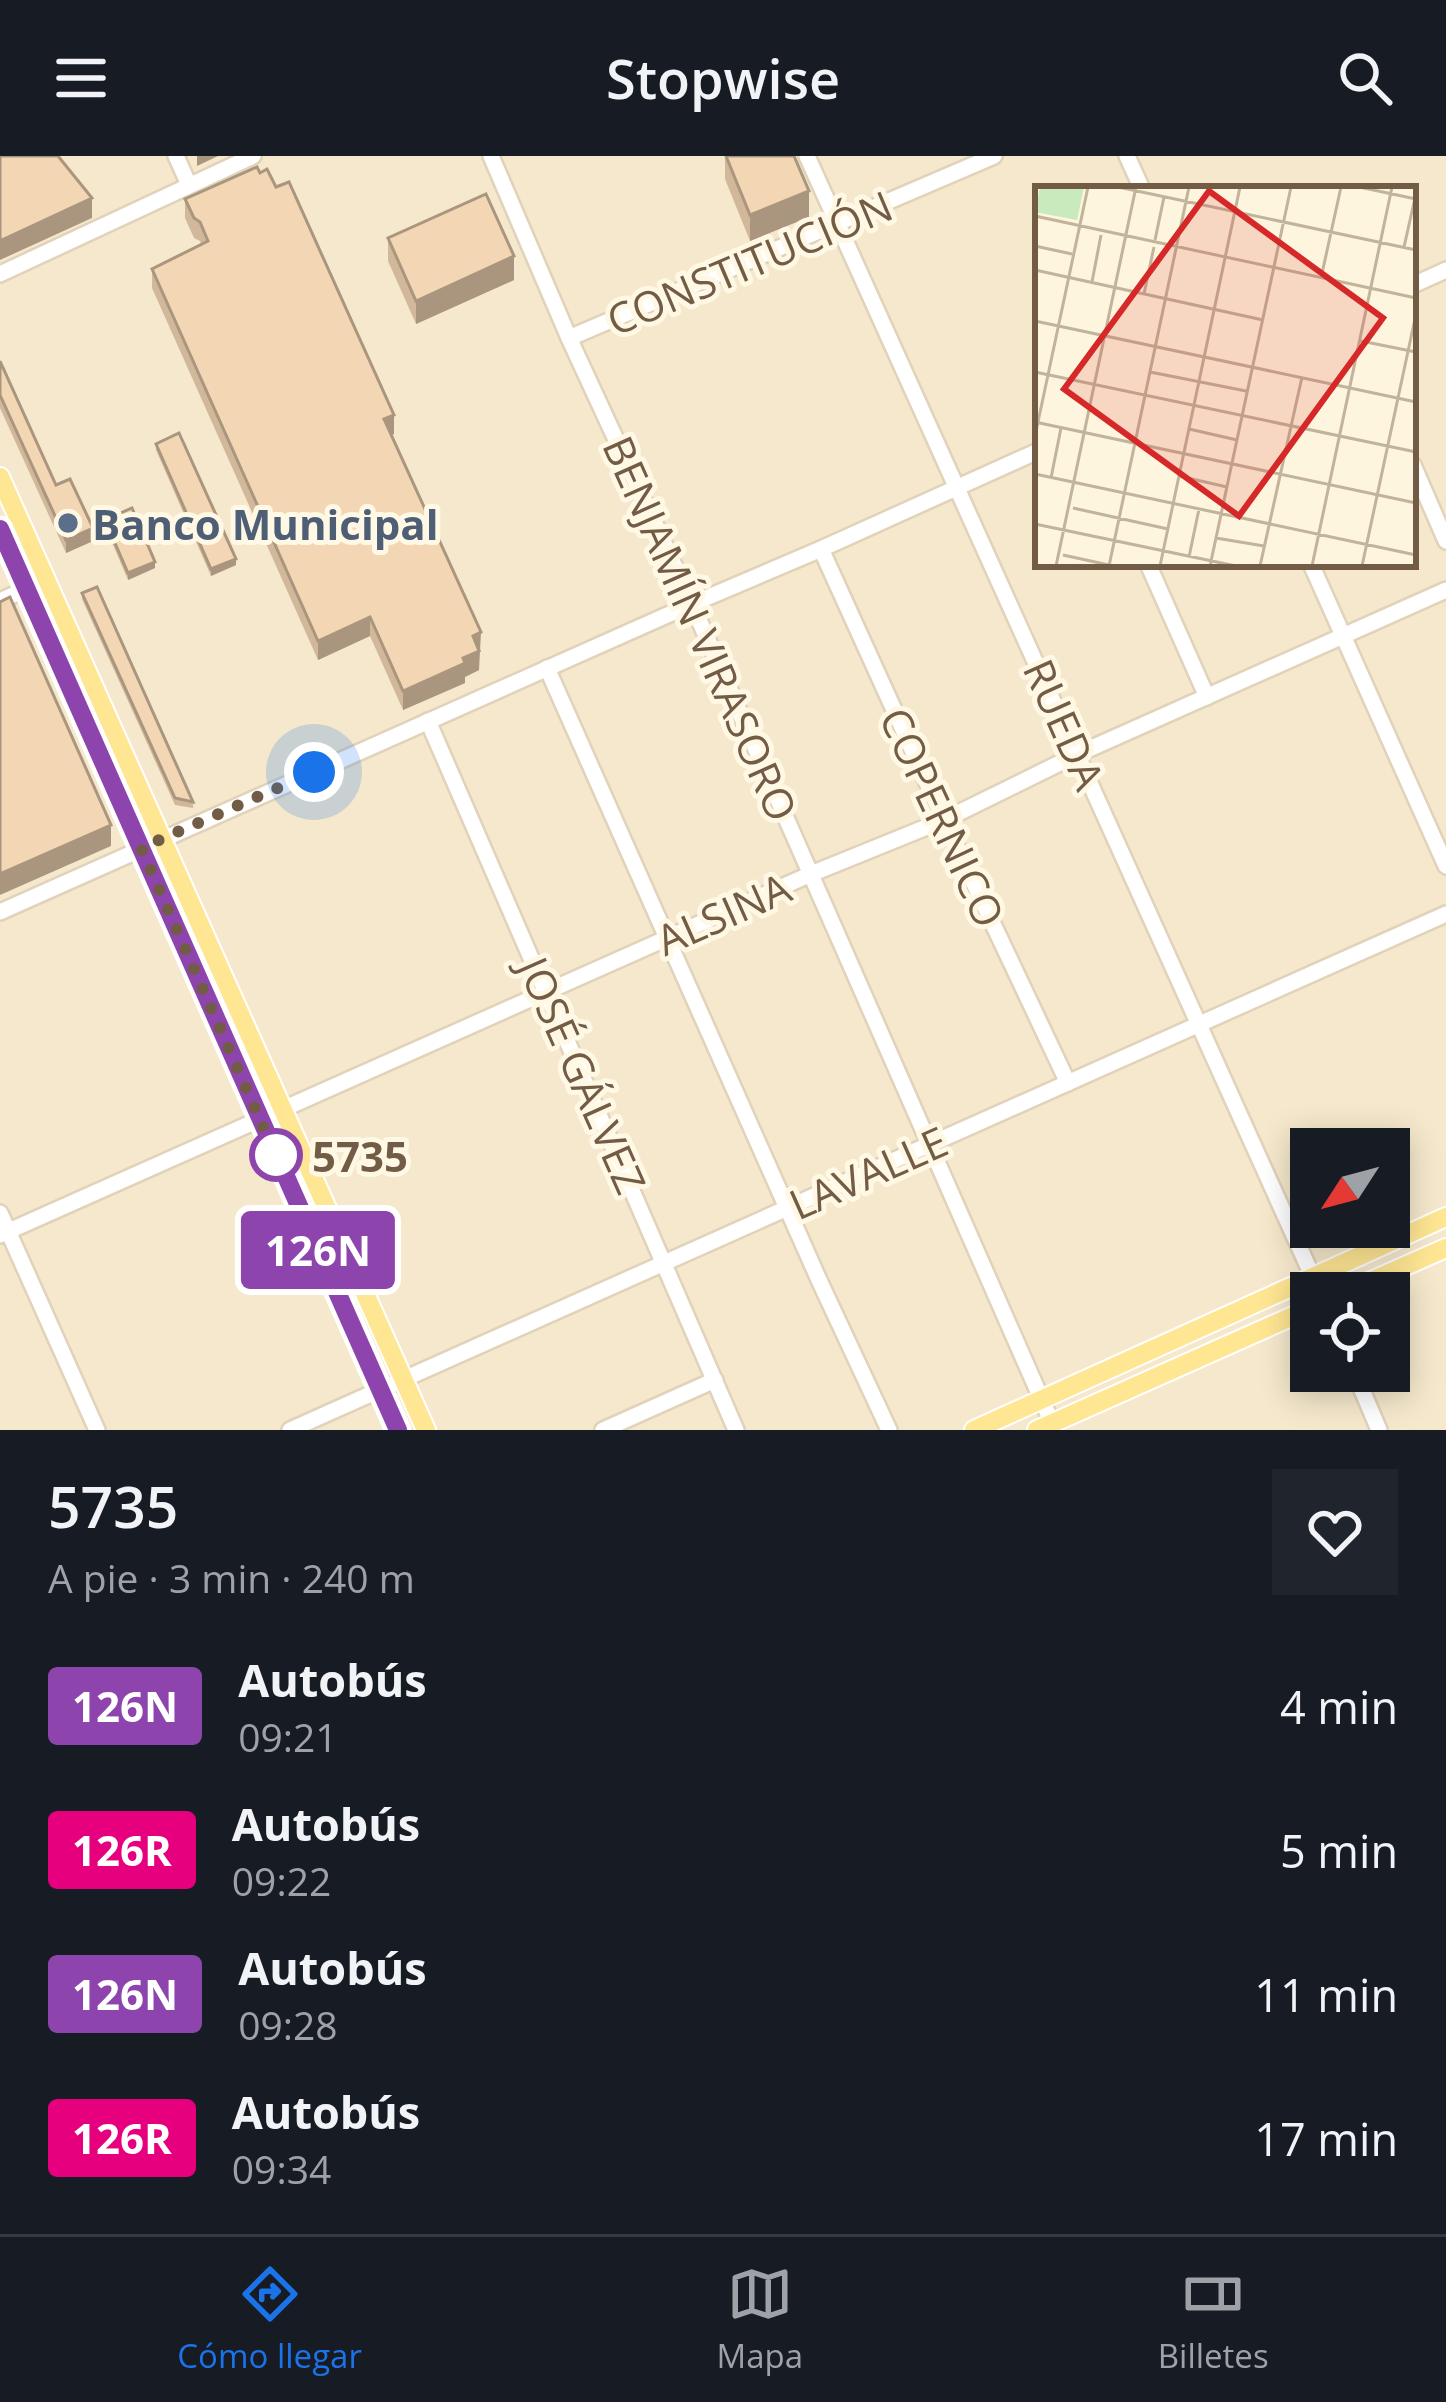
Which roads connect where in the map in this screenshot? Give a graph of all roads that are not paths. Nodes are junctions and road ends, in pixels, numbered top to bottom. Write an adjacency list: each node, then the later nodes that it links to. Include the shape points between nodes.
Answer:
1 (176, 156): 7 (street)
2 (253, 156): 7 (street)
3 (490, 156): 13 (street, BENJAMÍN VIRASORO)
4 (807, 156): 9 (street, RUEDA)
5 (994, 156): 9 (street, CONSTITUCIÓN)
6 (1127, 156): 8 (street)
7 (189, 185): 11 (street)
8 (1141, 186)
9 (837, 225): 13 (street, CONSTITUCIÓN); 17 (street, RUEDA)
10 (1446, 270): 12 (street)
11 (0, 274)
12 (1416, 284)
13 (569, 338): 26 (street, BENJAMÍN VIRASORO)
14 (1035, 452): 17 (street)
15 (1416, 472): 19 (street)
16 (0, 477): 23 (main road)
17 (958, 486): 20 (street); 31 (street, RUEDA)
18 (0, 529): 23 (main road)
19 (1446, 541)
20 (821, 549): 26 (street); 32 (street, COPERNICO)
21 (1149, 567): 29 (street)
22 (1312, 567): 27 (street)
23 (36, 585): 25 (street); 33 (main road); 34 (main road)
24 (1446, 590): 27 (street, ALSINA)
25 (0, 601)
26 (692, 604): 28 (street); 36 (street, BENJAMÍN VIRASORO)
27 (1343, 636): 29 (street, ALSINA); 35 (street)
28 (547, 668): 30 (street); 39 (street)
29 (1207, 697): 31 (street, ALSINA)
30 (428, 721): 33 (street); 40 (street, JOSÉ GÁLVEZ)
31 (1078, 754): 32 (street, ALSINA); 41 (street, RUEDA)
32 (944, 820): 36 (street, ALSINA); 42 (street, COPERNICO)
33 (163, 838): 34 (street); 43 (main road)
34 (141, 848): 37 (street); 44 (main road)
35 (1446, 866)
36 (811, 874): 39 (street, ALSINA); 45 (street, BENJAMÍN VIRASORO)
37 (0, 912)
38 (1446, 914): 41 (street, LAVALLE)
39 (667, 938): 40 (street, ALSINA); 46 (street)
40 (547, 992): 43 (street, ALSINA); 51 (street, JOSÉ GÁLVEZ)
41 (1199, 1024): 42 (street, LAVALLE); 52 (street, RUEDA)
42 (1068, 1083): 45 (street, LAVALLE)
43 (283, 1110): 44 (street, ALSINA); 57 (main road)
44 (260, 1120): 49 (street, ALSINA); 59 (main road)
45 (930, 1144): 46 (street, LAVALLE); 61 (street, BENJAMÍN VIRASORO)
46 (788, 1208): 51 (street, LAVALLE); 69 (street)
47 (0, 1213): 49 (street)
48 (1446, 1217): 53 (main road)
49 (4, 1234): 63 (street)
50 (1446, 1248): 54 (main road)
51 (665, 1263): 57 (street, LAVALLE); 58 (street, JOSÉ GÁLVEZ)
52 (1310, 1272)
53 (1341, 1272)
54 (1392, 1272)
55 (1290, 1296): 61 (main road)
56 (1290, 1318): 62 (main road)
57 (404, 1380): 59 (street, LAVALLE); 66 (main road)
58 (715, 1380): 67 (street); 68 (street, JOSÉ GÁLVEZ)
59 (380, 1390): 64 (street, LAVALLE); 65 (main road)
60 (1363, 1392): 71 (street)
61 (1042, 1400): 62 (street, BENJAMÍN VIRASORO); 70 (main road)
62 (1048, 1428)
63 (97, 1430)
64 (290, 1430)
65 (398, 1430)
66 (426, 1430)
67 (603, 1430)
68 (736, 1430)
69 (889, 1430)
70 (974, 1430)
71 (1379, 1430)

